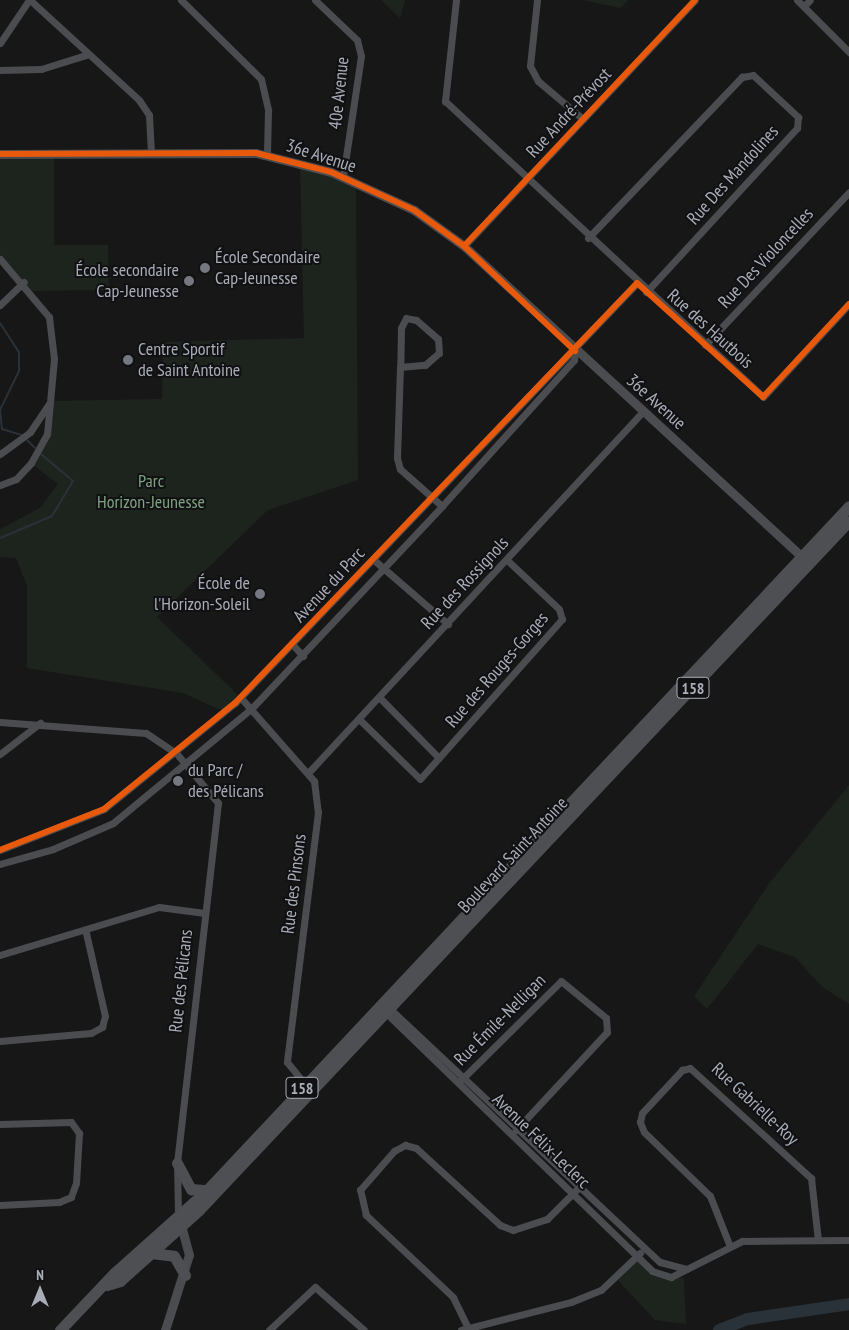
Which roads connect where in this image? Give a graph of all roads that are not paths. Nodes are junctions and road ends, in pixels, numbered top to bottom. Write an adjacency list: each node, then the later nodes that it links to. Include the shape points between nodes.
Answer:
1 (29, 0): 10 (street); 12 (street)
2 (181, 0): 17 (street, via 261,79 268,110)
3 (315, 0): 18 (street, 40e Avenue, via 356,40 361,56)
4 (456, 0): 19 (street, Rue des Hautbois, via 445,101)
5 (537, 0): 14 (street, via 530,66 538,80)
6 (695, 0): 14 (street, Rue André-Prévost)
7 (797, 0): 9 (street)
8 (810, 0): 9 (street)
9 (804, 6): 11 (street)
10 (0, 43)
11 (849, 52)
12 (89, 54): 13 (street, via 41,68); 15 (street, via 149,114)
13 (0, 70)
14 (583, 119): 19 (street, Rue André-Prévost)
15 (151, 153): 16 (street, 36e Avenue); 17 (street, 36e Avenue)
16 (0, 154)
17 (266, 155): 18 (street, 36e Avenue)
18 (343, 176): 22 (street, 36e Avenue, via 414,210)
19 (525, 180): 21 (street, Rue des Hautbois); 22 (street, Rue André-Prévost)
20 (849, 192): 29 (street, Rue Des Violoncelles)
21 (588, 238): 25 (street, Rue des Hautbois); 26 (street, Rue Des Mandolines, via 742,77 753,75 798,116 797,128)
22 (464, 246): 30 (street, 36e Avenue)
23 (0, 259): 24 (street)
24 (24, 282): 27 (street); 32 (street, via 51,324)
25 (637, 283): 26 (street, Rue des Hautbois); 30 (street, Avenue du Parc)
26 (646, 292): 29 (street, Rue des Hautbois)
27 (0, 304)
28 (849, 304): 29 (street, Rue des Hautbois, via 763,397)
29 (704, 345)
30 (575, 351): 33 (street, 36e Avenue); 36 (street, Avenue du Parc, via 566,354); 37 (street, Avenue du Parc, via 574,360)
31 (400, 367): 31 (street, via 401,328 406,318 416,320 438,339 439,353 425,364); 36 (street, via 397,458 400,469)
32 (51, 401): 34 (street, via 30,432); 35 (street, via 47,434 31,463 16,478)
33 (642, 412): 41 (street, Rue des Rossignols); 42 (street, 36e Avenue)
34 (0, 454)
35 (0, 485)
36 (432, 497): 37 (street); 40 (street, Avenue du Parc)
37 (442, 506): 43 (street, Avenue du Parc)
38 (849, 506): 42 (main road, Boulevard Saint-Antoine / 158)
39 (849, 521): 42 (main road, Boulevard Saint-Antoine / 158)
40 (374, 560): 43 (street); 45 (street, Avenue du Parc)
41 (507, 560): 44 (street, Rue des Rossignols); 55 (street, Rue des Rouges-Gorges, via 560,609 562,619)
42 (806, 562): 63 (main road, Boulevard Saint-Antoine / 158)
43 (384, 569): 44 (street); 46 (street, Avenue du Parc)
44 (448, 624): 48 (street, Rue des Rossignols)
45 (293, 645): 46 (street, Avenue du Parc); 47 (street, Avenue du Parc)
46 (303, 656): 49 (street, Avenue du Parc)
47 (241, 698): 49 (street, Rue des Pinsons); 54 (street, Avenue du Parc)
48 (380, 698): 50 (street, Rue des Rossignols); 55 (street)
49 (251, 709): 56 (street, Avenue du Parc); 57 (street, Rue des Pinsons)
50 (360, 720): 55 (street, Rue des Rouges-Gorges, via 420,779); 57 (street, Rue des Rossignols)
51 (0, 722): 52 (street, Rue des Pélicans)
52 (40, 723): 53 (street); 54 (street, Rue des Pélicans, via 146,733)
53 (0, 754)
54 (177, 754): 56 (street, Rue des Pélicans); 58 (street, Avenue du Parc, via 104,809)
55 (439, 758)
56 (185, 764): 59 (street, Avenue du Parc, via 113,824 53,849); 60 (street, Rue des Pélicans, via 218,803)
57 (308, 773): 66 (street, Rue des Pinsons, via 314,781 318,812 287,1062)
58 (0, 850)
59 (0, 864)
60 (205, 913): 61 (street, via 159,907); 70 (street, Rue des Pélicans)
61 (86, 933): 62 (street); 64 (street, via 105,1016 102,1026 91,1033)
62 (0, 955)
63 (386, 1009): 65 (street, Avenue Félix-Leclerc); 66 (main road, Boulevard Saint-Antoine / 158)
64 (0, 1041)
65 (461, 1080): 68 (street, Avenue Félix-Leclerc); 68 (street, Rue Émile-Nelligan, via 553,985 561,981 575,989 606,1018 606,1032); 69 (street, Avenue Félix-Leclerc)
66 (309, 1088): 72 (main road, Boulevard Saint-Antoine / 158); 75 (main road, Boulevard Saint-Antoine / 158, via 199,1210)
67 (0, 1124): 74 (street, via 71,1122 79,1133 76,1183 70,1197 59,1202)
68 (518, 1128): 69 (street, Rue Émile-Nelligan); 71 (street, Avenue Félix-Leclerc)
69 (512, 1134): 73 (street, Avenue Félix-Leclerc)
70 (177, 1163): 72 (main road, via 191,1189); 75 (street, Rue des Pélicans)
71 (579, 1187): 73 (street); 79 (street, Avenue Félix-Leclerc)
72 (207, 1190): 75 (main road, 158)
73 (573, 1192): 81 (street, Avenue Félix-Leclerc); 85 (street, via 547,1219 513,1230 500,1225 416,1148 405,1145 394,1152 360,1190 366,1215 453,1297)
74 (0, 1205)
75 (180, 1221): 80 (main road, 158); 83 (street, via 189,1255); 84 (main road, 158, via 114,1273)
76 (818, 1240): 77 (street, Avenue Félix-Leclerc); 78 (street, Avenue Félix-Leclerc); 78 (street, Rue Gabrielle-Roy, via 811,1178 690,1068 682,1070 642,1113 640,1122 644,1132 710,1196)
77 (849, 1240)
78 (729, 1244): 82 (street, Avenue Félix-Leclerc)
79 (645, 1249): 81 (street); 82 (street, Avenue Félix-Leclerc, via 660,1262)
80 (151, 1253): 83 (main road, via 174,1256); 84 (main road, 158, via 120,1281)
81 (637, 1256): 82 (street, Avenue Félix-Leclerc, via 652,1271 671,1277); 85 (street, via 601,1290 579,1299)
82 (686, 1269)
83 (185, 1275): 87 (street)
84 (107, 1285): 86 (main road, 158)
85 (465, 1329)
86 (60, 1330)
87 (165, 1330)
88 (269, 1330): 89 (street, via 315,1287)
89 (364, 1330)

